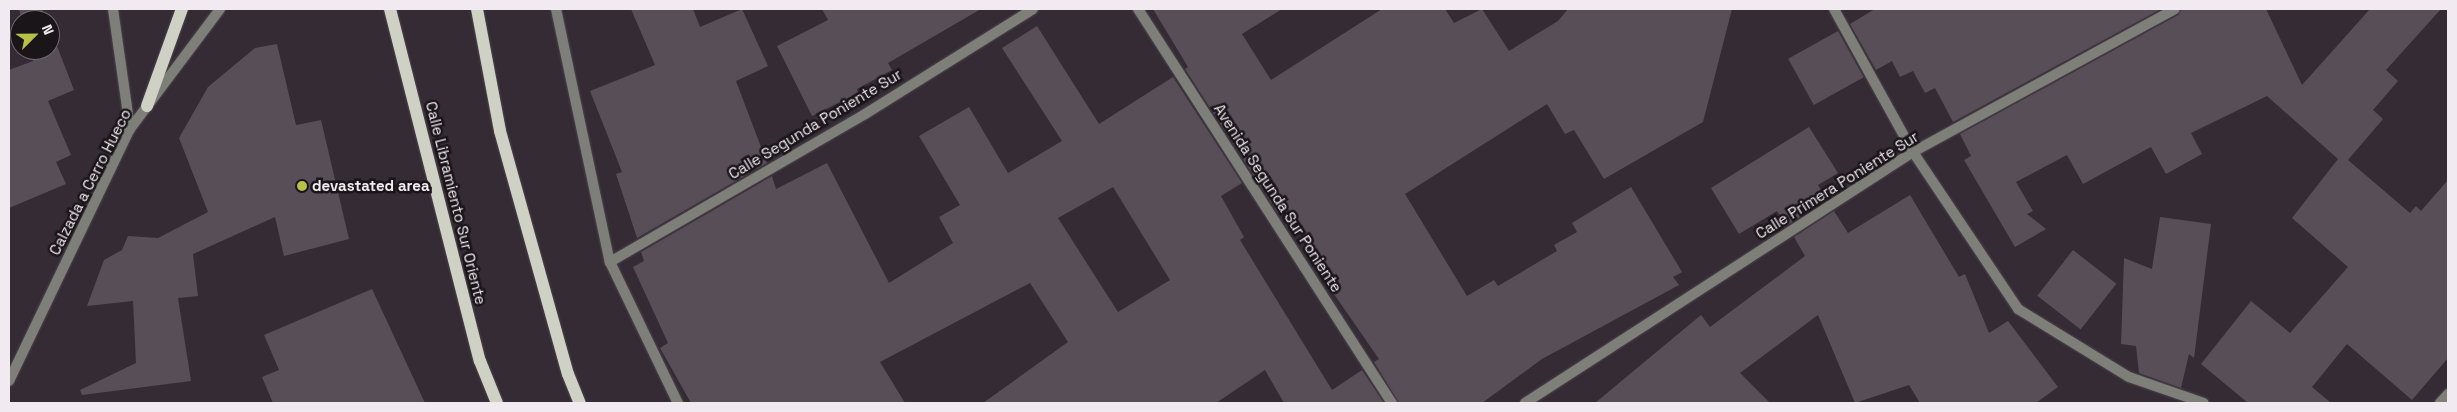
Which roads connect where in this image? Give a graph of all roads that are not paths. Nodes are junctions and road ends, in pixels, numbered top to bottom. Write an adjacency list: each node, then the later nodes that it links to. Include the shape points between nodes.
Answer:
1 (113, 9): 12 (street)
2 (182, 9): 11 (main road)
3 (220, 9): 11 (street, Calzada a Cerro Hueco)
4 (390, 9): 17 (main road, Calle Libramiento Sur Oriente, via 480,361)
5 (477, 9): 18 (main road, via 500,131 568,374)
6 (556, 9): 14 (street)
7 (1033, 9): 14 (street, Calle Segunda Poniente Sur, via 865,114)
8 (1138, 9): 20 (street, Avenida Segunda Sur Poniente)
9 (1834, 9): 13 (street)
10 (2175, 9): 13 (street, Calle Primera Poniente Sur)
11 (147, 106): 12 (street, Calzada a Cerro Hueco)
12 (130, 129): 15 (street, Calzada a Cerro Hueco)
13 (1913, 152): 21 (street, Calle Primera Poniente Sur); 22 (street, via 2018,309 2129,377)
14 (610, 262): 19 (street)
15 (9, 381)
16 (2448, 394): 23 (street)
17 (497, 403)
18 (580, 403)
19 (678, 403)
20 (1392, 403)
21 (1525, 403)
22 (2204, 403)
23 (2440, 403)

